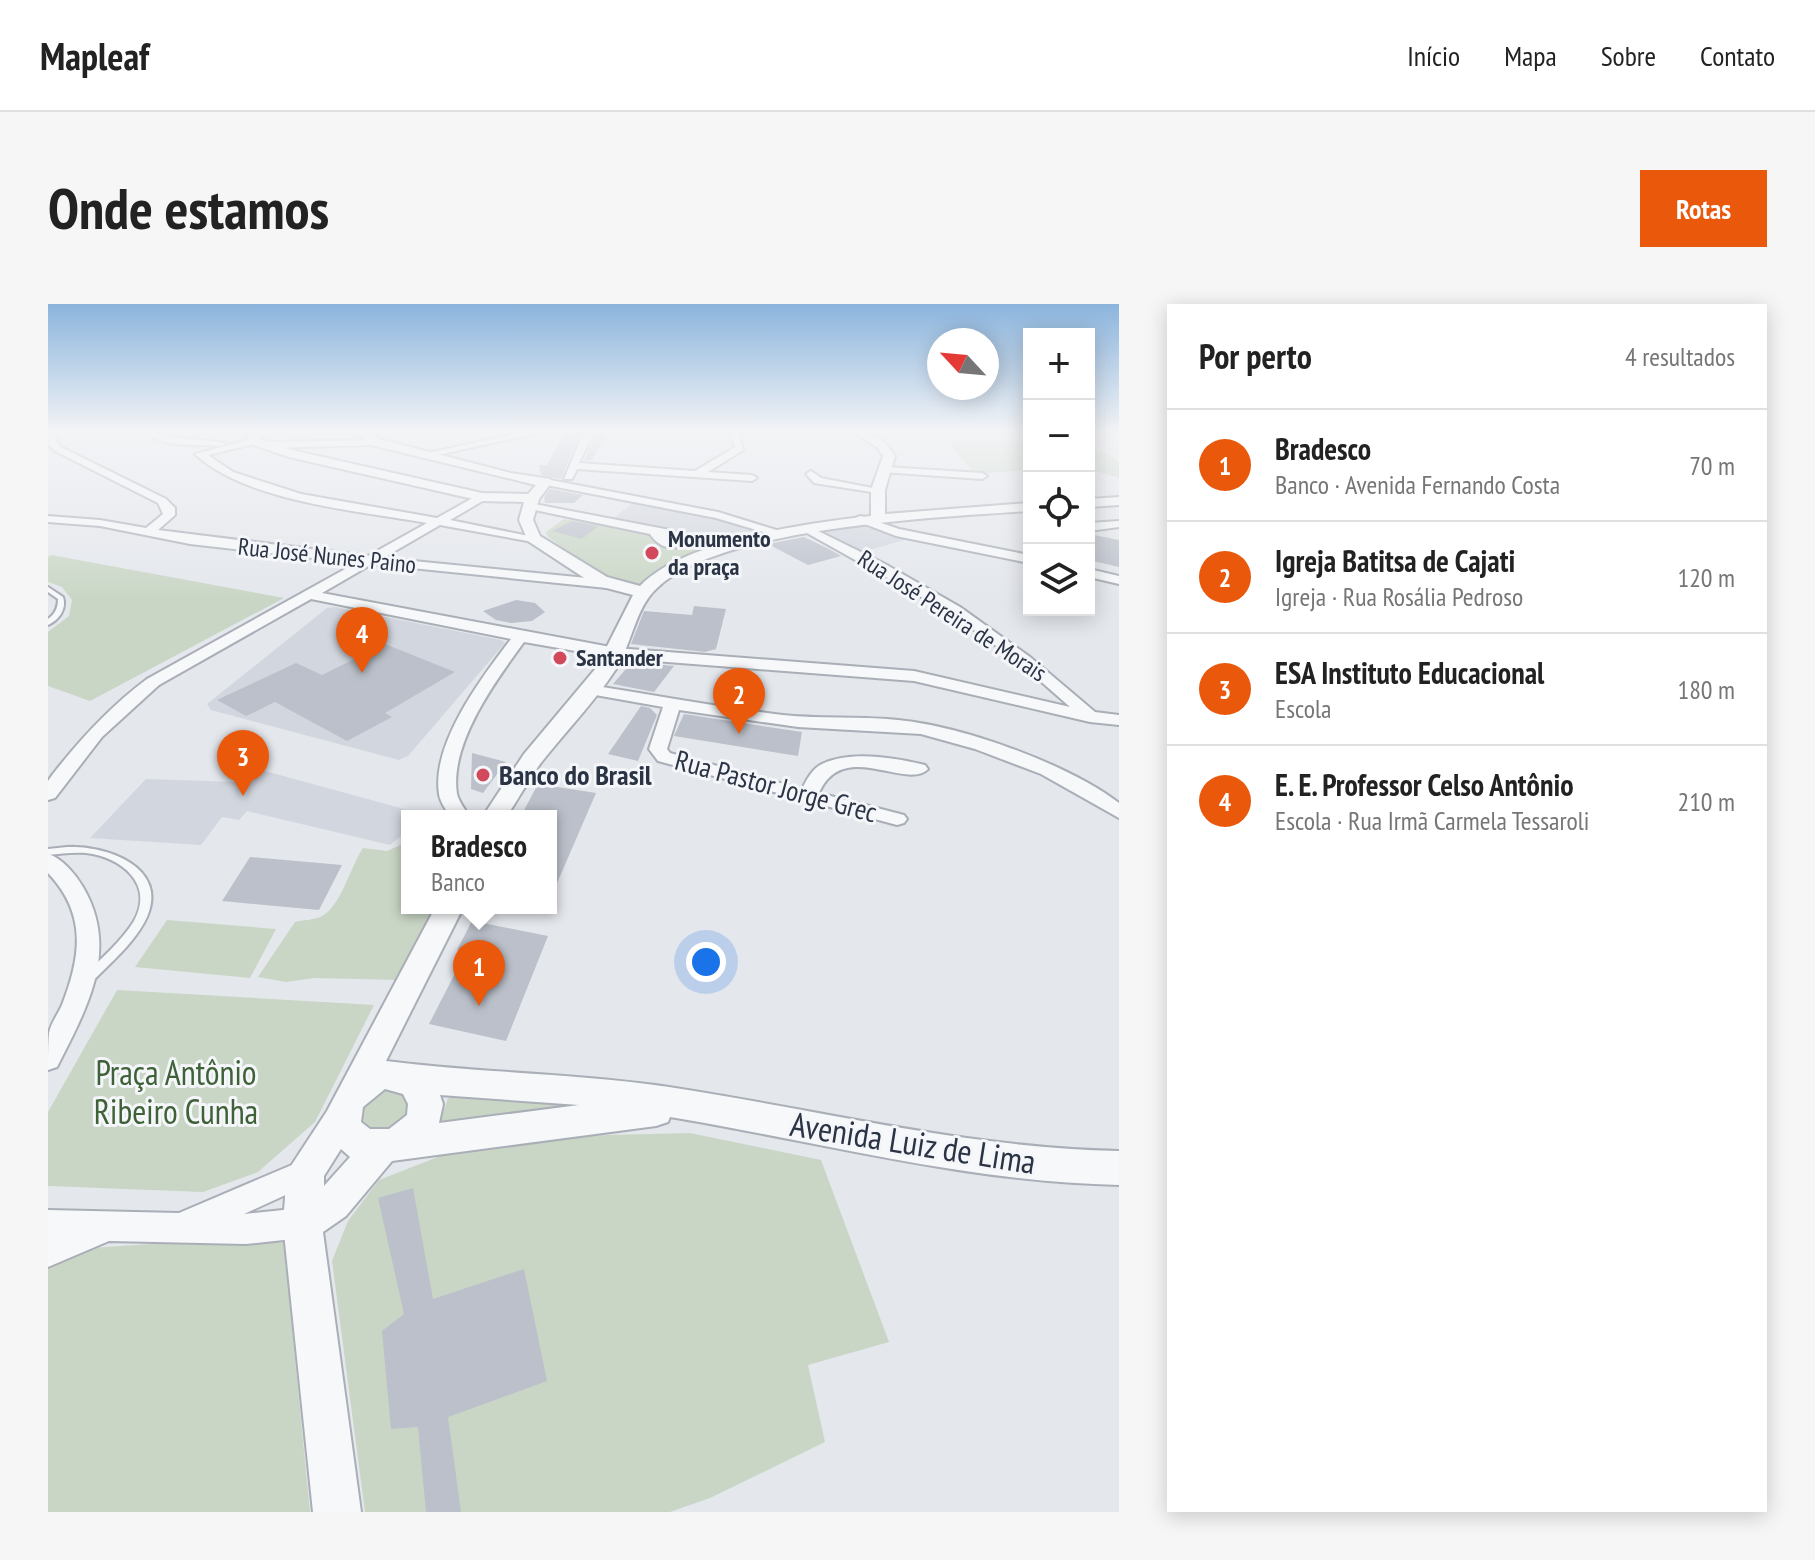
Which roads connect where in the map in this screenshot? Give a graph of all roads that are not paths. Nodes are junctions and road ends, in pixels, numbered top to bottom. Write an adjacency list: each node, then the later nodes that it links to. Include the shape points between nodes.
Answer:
1 (135, 487): 23 (street, via 169,508 169,515)
2 (266, 487): 15 (street)
3 (428, 487): 9 (street)
4 (518, 487): 10 (street)
5 (540, 487): 10 (street)
6 (576, 487): 24 (street, via 718,515)
7 (860, 487): 8 (street)
8 (878, 490): 16 (street)
9 (482, 497): 10 (street); 18 (street)
10 (526, 501): 22 (street); 25 (street)
11 (1119, 501): 12 (street)
12 (1095, 503)
13 (436, 505): 15 (street)
14 (1023, 507): 16 (street)
15 (410, 518): 18 (street)
16 (870, 518): 21 (street); 26 (street, via 896,532)
17 (48, 519): 23 (street, Rua José Nunes Paino)
18 (433, 522): 25 (street); 27 (street)
19 (1119, 524): 20 (street)
20 (1095, 526)
21 (804, 528): 24 (street); 39 (street, Rua José Pereira de Morais, via 888,570 951,610 1043,673)
22 (655, 531)
23 (148, 533): 27 (street, Rua José Nunes Paino)
24 (780, 533): 32 (street, via 692,560)
25 (533, 538): 30 (street)
26 (1023, 558)
27 (364, 561): 30 (street, Rua José Nunes Paino); 33 (street)
28 (1095, 574): 29 (street)
29 (1119, 580)
30 (607, 584): 32 (street)
31 (48, 589): 34 (lane, via 63,606)
32 (643, 592): 36 (street)
33 (309, 594): 35 (street); 41 (street, via 153,682)
34 (48, 623)
35 (520, 637): 36 (street); 46 (street, via 488,679 458,738 448,794)
36 (616, 653): 37 (street); 39 (street, via 914,676)
37 (590, 690): 38 (street); 47 (street)
38 (673, 703): 45 (street, Rua Pastor Jorge Grec, via 658,749 664,757); 48 (street, via 784,720 921,728 982,746 1093,793)
39 (1090, 717): 40 (street)
40 (1119, 720)
41 (93, 735): 42 (street); 44 (street)
42 (48, 765)
43 (919, 769): 45 (street, via 831,766 820,774)
44 (48, 794)
45 (808, 797): 49 (street, Rua Pastor Jorge Grec)
46 (456, 810)
47 (499, 810)
48 (1119, 812)
49 (897, 819)
50 (48, 852): 53 (lane, via 109,855 140,876 148,890 139,921)
51 (48, 861): 53 (street, via 74,885 87,911 90,940)
52 (446, 914): 56 (street)
53 (84, 983): 54 (street)
54 (48, 1059)
55 (410, 1079): 56 (street, via 372,1079); 57 (street, Avenida Luiz de Lima, via 519,1083); 58 (street, via 425,1095 424,1119 405,1139)
56 (346, 1106): 58 (street, via 344,1129 351,1138 362,1145); 60 (street)
57 (707, 1108): 58 (street, Avenida Luiz de Lima); 59 (street, Avenida Luiz de Lima, via 1014,1161)
58 (387, 1145): 61 (street, via 333,1203)
59 (1119, 1168)
60 (306, 1172): 61 (street); 63 (street)
61 (302, 1223): 63 (street, via 246,1229); 66 (street)
62 (48, 1225): 64 (street)
63 (182, 1226): 64 (street)
64 (105, 1227): 65 (street)
65 (48, 1252)
66 (337, 1512)

